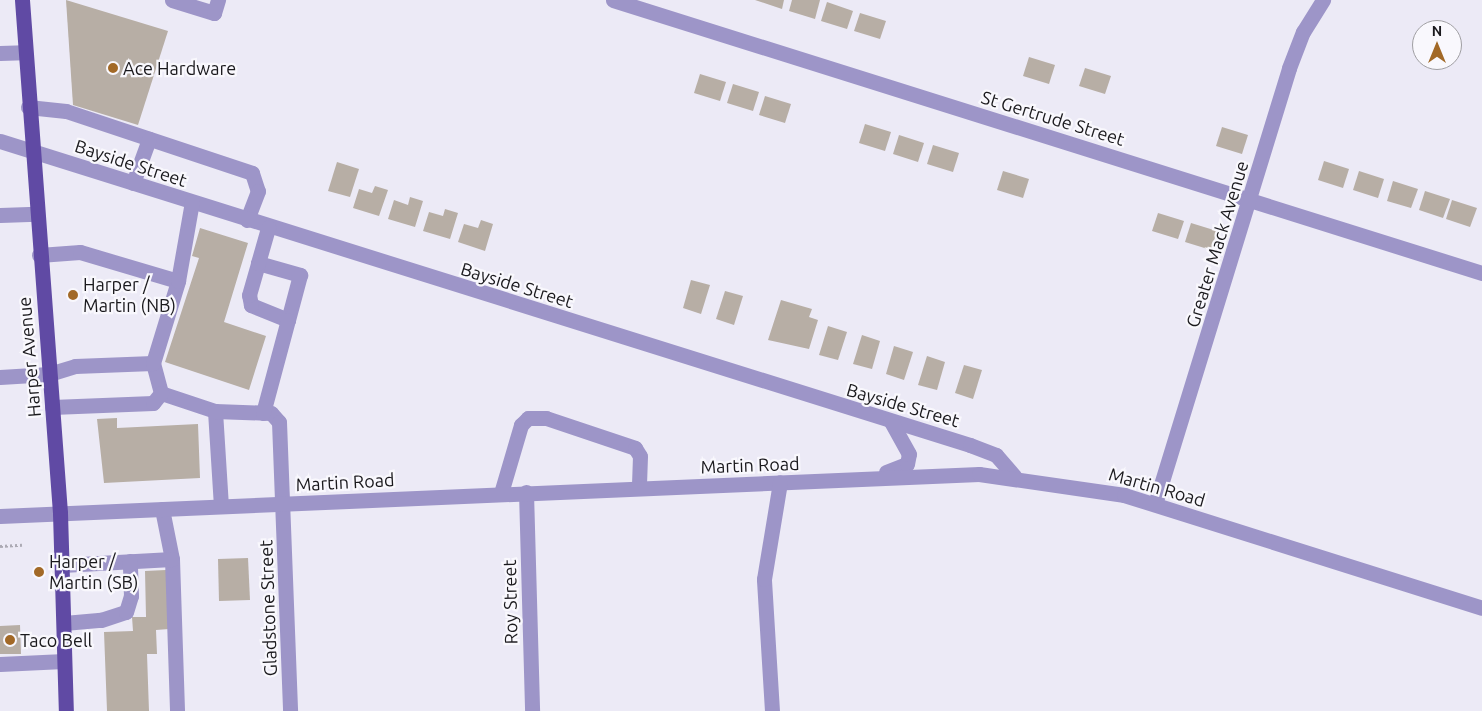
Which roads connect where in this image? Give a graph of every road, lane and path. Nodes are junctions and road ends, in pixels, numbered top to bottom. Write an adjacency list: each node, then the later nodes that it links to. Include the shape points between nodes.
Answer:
1 (22, 0): 6 (main road, Harper Avenue)
2 (172, 0): 3 (street, via 214,12)
3 (218, 0)
4 (613, 0): 13 (street, St Gertrude Street)
5 (1323, 0): 13 (street, Greater Mack Avenue, via 1303,32 1289,68)
6 (23, 52): 7 (street); 8 (main road, Harper Avenue)
7 (0, 53)
8 (28, 107): 9 (street, via 66,111); 11 (main road, Harper Avenue)
9 (149, 139): 12 (street); 17 (street, via 252,173 258,191)
10 (0, 141): 11 (street, Bayside Street)
11 (31, 150): 12 (street, Bayside Street); 16 (main road, Harper Avenue)
12 (133, 183): 14 (street, Bayside Street)
13 (1251, 200): 21 (street, St Gertrude Street); 39 (street, Greater Mack Avenue)
14 (192, 202): 17 (street, Bayside Street); 22 (street)
15 (0, 214): 16 (street)
16 (36, 214): 19 (main road, Harper Avenue)
17 (247, 220): 18 (street, Bayside Street)
18 (268, 227): 20 (street); 31 (street, Bayside Street)
19 (39, 255): 22 (street, via 80,252); 25 (main road, Harper Avenue)
20 (258, 263): 23 (street, via 249,295 251,305); 23 (street, via 300,275)
21 (1482, 273)
22 (178, 281): 24 (street)
23 (288, 320): 30 (street)
24 (153, 363): 25 (street, via 75,366); 27 (street)
25 (49, 374): 26 (street); 28 (main road, Harper Avenue)
26 (0, 377)
27 (161, 393): 28 (street, via 152,403); 29 (street)
28 (52, 407): 42 (main road, Harper Avenue)
29 (215, 411): 30 (street); 40 (street)
30 (263, 413): 38 (street, Gladstone Street, via 275,415 279,422)
31 (891, 422): 32 (street, Bayside Street, via 996,455); 33 (street, via 907,443 907,464)
32 (1014, 476): 33 (street, Martin Road); 39 (street, Martin Road)
33 (854, 479): 34 (street, Martin Road)
34 (780, 482): 35 (street, Martin Road); 57 (street, via 764,579)
35 (639, 488): 36 (street, Martin Road); 37 (street, via 640,456 635,448 546,418 528,418 521,425)
36 (526, 492): 37 (street, Martin Road); 56 (street, Roy Street)
37 (501, 493): 38 (street, Martin Road)
38 (284, 503): 40 (street, Martin Road); 55 (street, Gladstone Street)
39 (1155, 504): 49 (street, Martin Road)
40 (221, 506): 41 (street, Martin Road)
41 (162, 509): 42 (street, Martin Road); 46 (street)
42 (60, 513): 43 (street, Martin Road); 48 (main road, Harper Avenue)
43 (0, 516)
44 (22, 545): 45 (path)
45 (0, 546)
46 (172, 559): 47 (street); 54 (street)
47 (130, 561): 48 (street); 50 (street, via 132,596 126,612 101,620)
48 (62, 565): 50 (main road, Harper Avenue)
49 (1482, 608)
50 (64, 623): 51 (main road, Harper Avenue)
51 (64, 662): 52 (street); 53 (main road, Harper Avenue)
52 (0, 664)
53 (66, 711)
54 (177, 711)
55 (290, 711)
56 (532, 711)
57 (772, 711)

